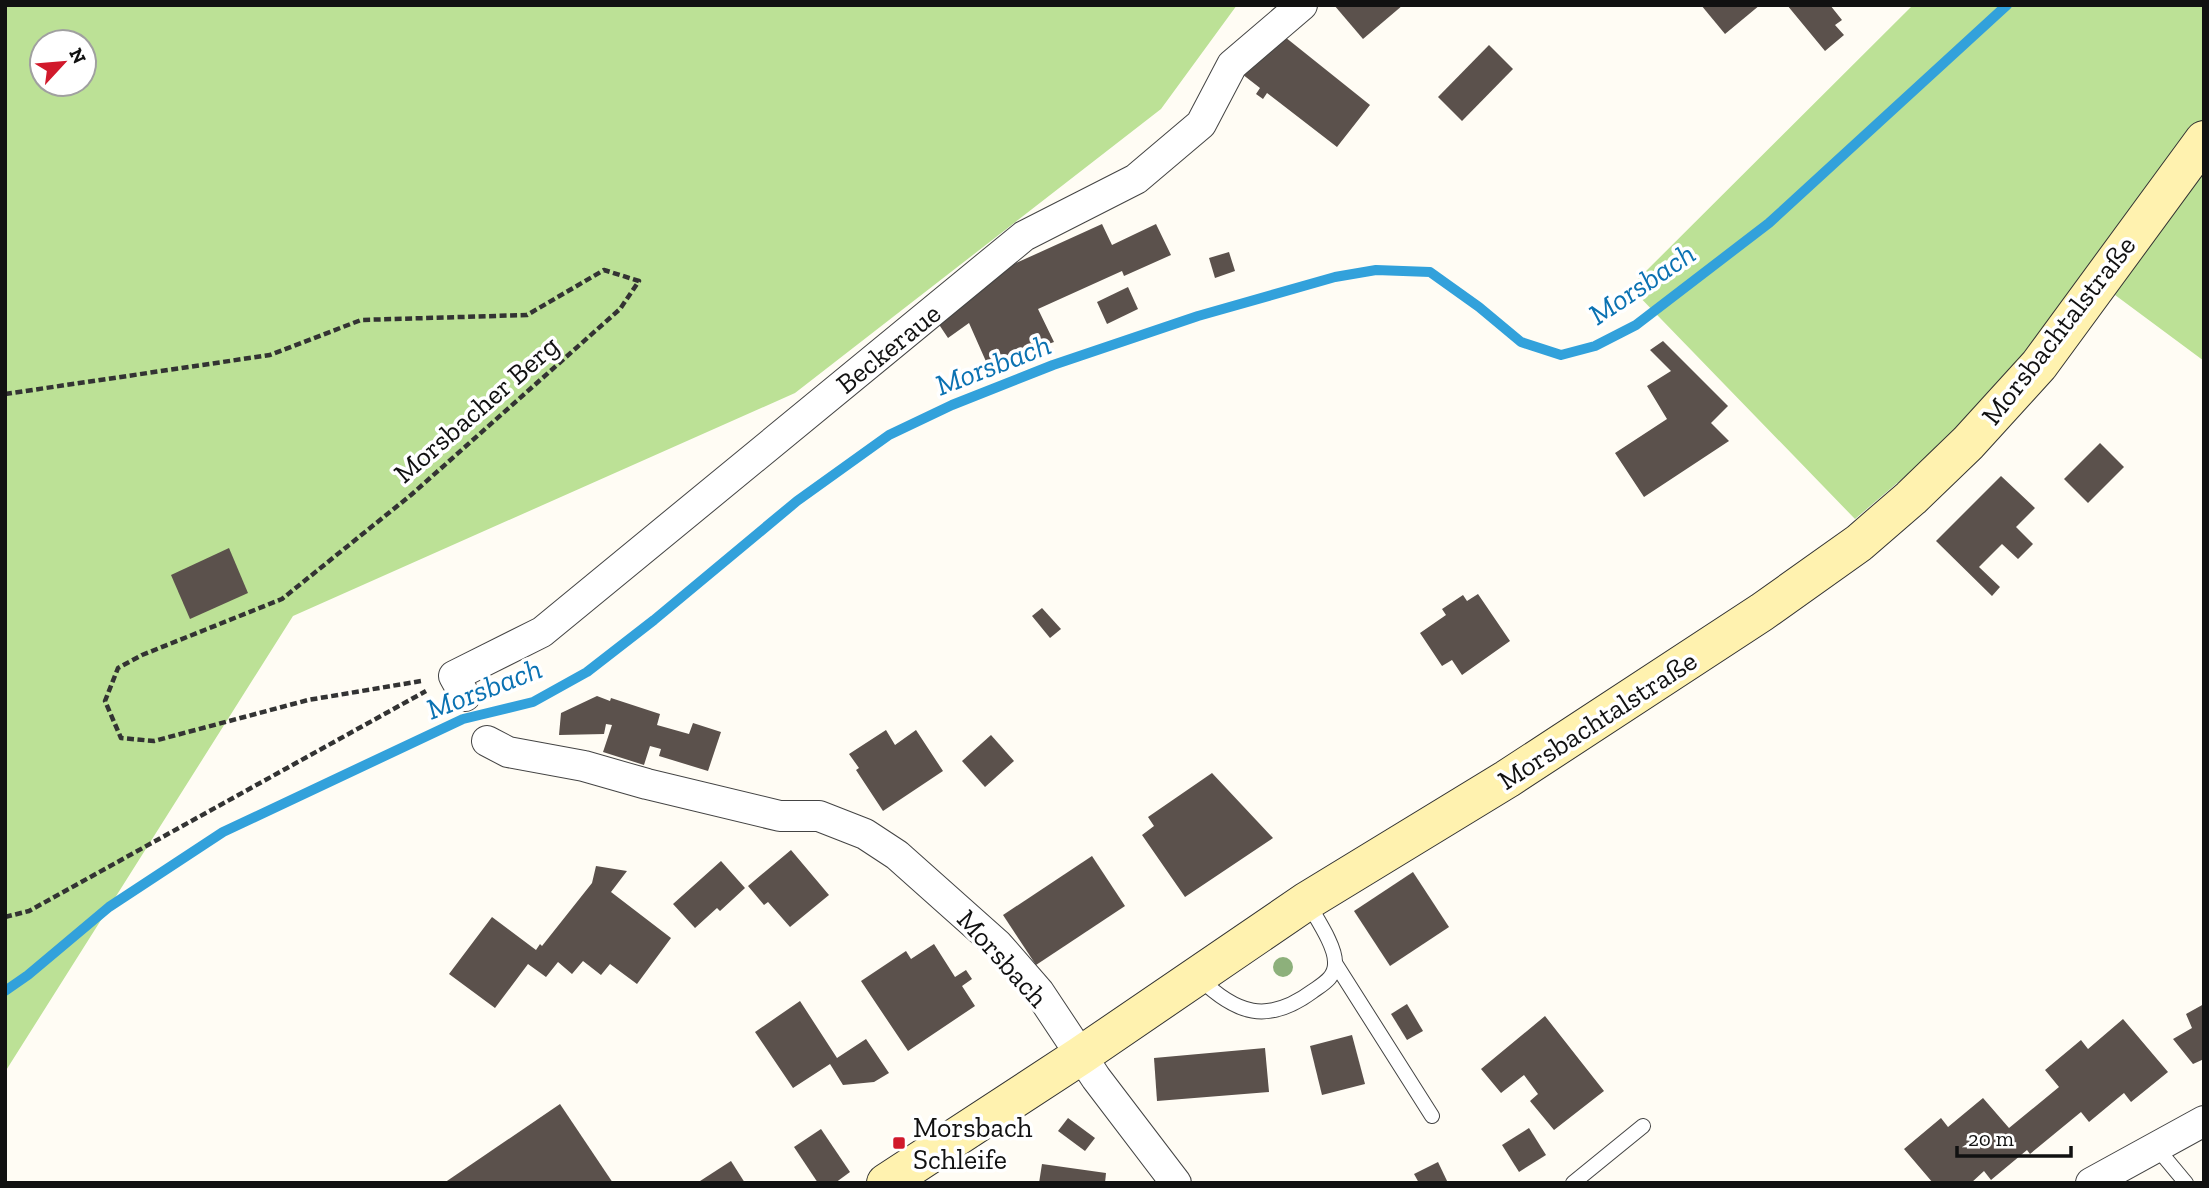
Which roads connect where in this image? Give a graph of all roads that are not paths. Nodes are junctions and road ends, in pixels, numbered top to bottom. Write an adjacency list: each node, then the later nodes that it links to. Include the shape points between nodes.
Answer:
1 (1302, 5): 3 (street, Beckeraue, via 1232,65 1201,124 1136,179 1024,236 542,632)
2 (2204, 140): 5 (main road, Morsbachtalstraße, via 2039,365 1968,443 1860,543 1507,779)
3 (460, 686)
4 (487, 741): 8 (street, Morsbach, via 508,752 584,766 780,816 819,816 864,834 897,856 998,945 1039,992)
5 (1307, 901): 6 (lane); 7 (main road, Morsbachtalstraße)
6 (1335, 963): 7 (lane, via 1330,979 1301,1000 1257,1012 1220,998); 9 (lane)
7 (1197, 976): 8 (main road, Morsbachtalstraße)
8 (1080, 1056): 13 (main road, Morsbachtalstraße); 14 (street, Morsbach)
9 (1432, 1116)
10 (2204, 1121): 12 (street)
11 (1643, 1126): 15 (lane)
12 (2155, 1147): 16 (street); 17 (lane)
13 (886, 1183)
14 (1176, 1183)
15 (1573, 1183)
16 (2091, 1183)
17 (2186, 1183)

